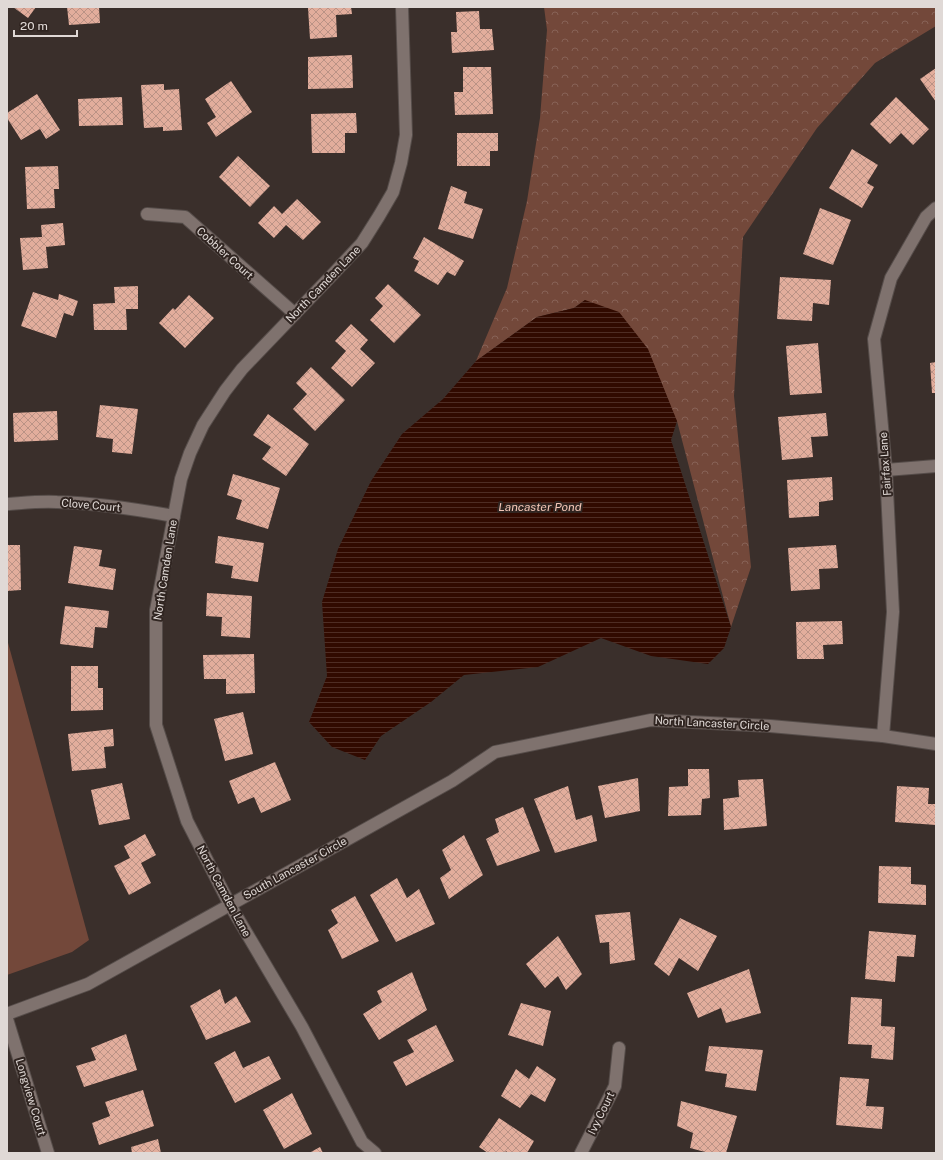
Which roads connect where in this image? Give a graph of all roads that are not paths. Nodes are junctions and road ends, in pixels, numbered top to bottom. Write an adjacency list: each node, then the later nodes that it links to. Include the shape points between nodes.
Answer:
1 (402, 7): 4 (street, North Camden Lane, via 406,135 393,192 362,243)
2 (936, 208): 6 (street, Fairfax Lane, via 926,217 891,278 874,339)
3 (147, 214): 4 (street, Cobbler Court, via 185,217)
4 (295, 314): 8 (street, North Camden Lane, via 242,369 203,424 181,479)
5 (936, 466): 6 (street)
6 (886, 470): 9 (street, Fairfax Lane, via 893,612)
7 (7, 504): 8 (street, Clove Court, via 56,502)
8 (174, 516): 12 (street, North Camden Lane, via 156,610 156,725 187,821)
9 (883, 736): 10 (street, North Lancaster Circle); 11 (street, North Lancaster Circle, via 770,726 651,720 495,752)
10 (936, 744)
11 (452, 781): 12 (street, South Lancaster Circle)
12 (230, 904): 13 (street, South Lancaster Circle, via 88,984); 17 (street, North Camden Lane, via 302,1027 362,1142)
13 (7, 1014)
14 (7, 1019): 16 (street, Longview Court)
15 (619, 1048): 18 (street, Ivy Court, via 615,1086)
16 (48, 1153)
17 (375, 1153)
18 (581, 1153)

